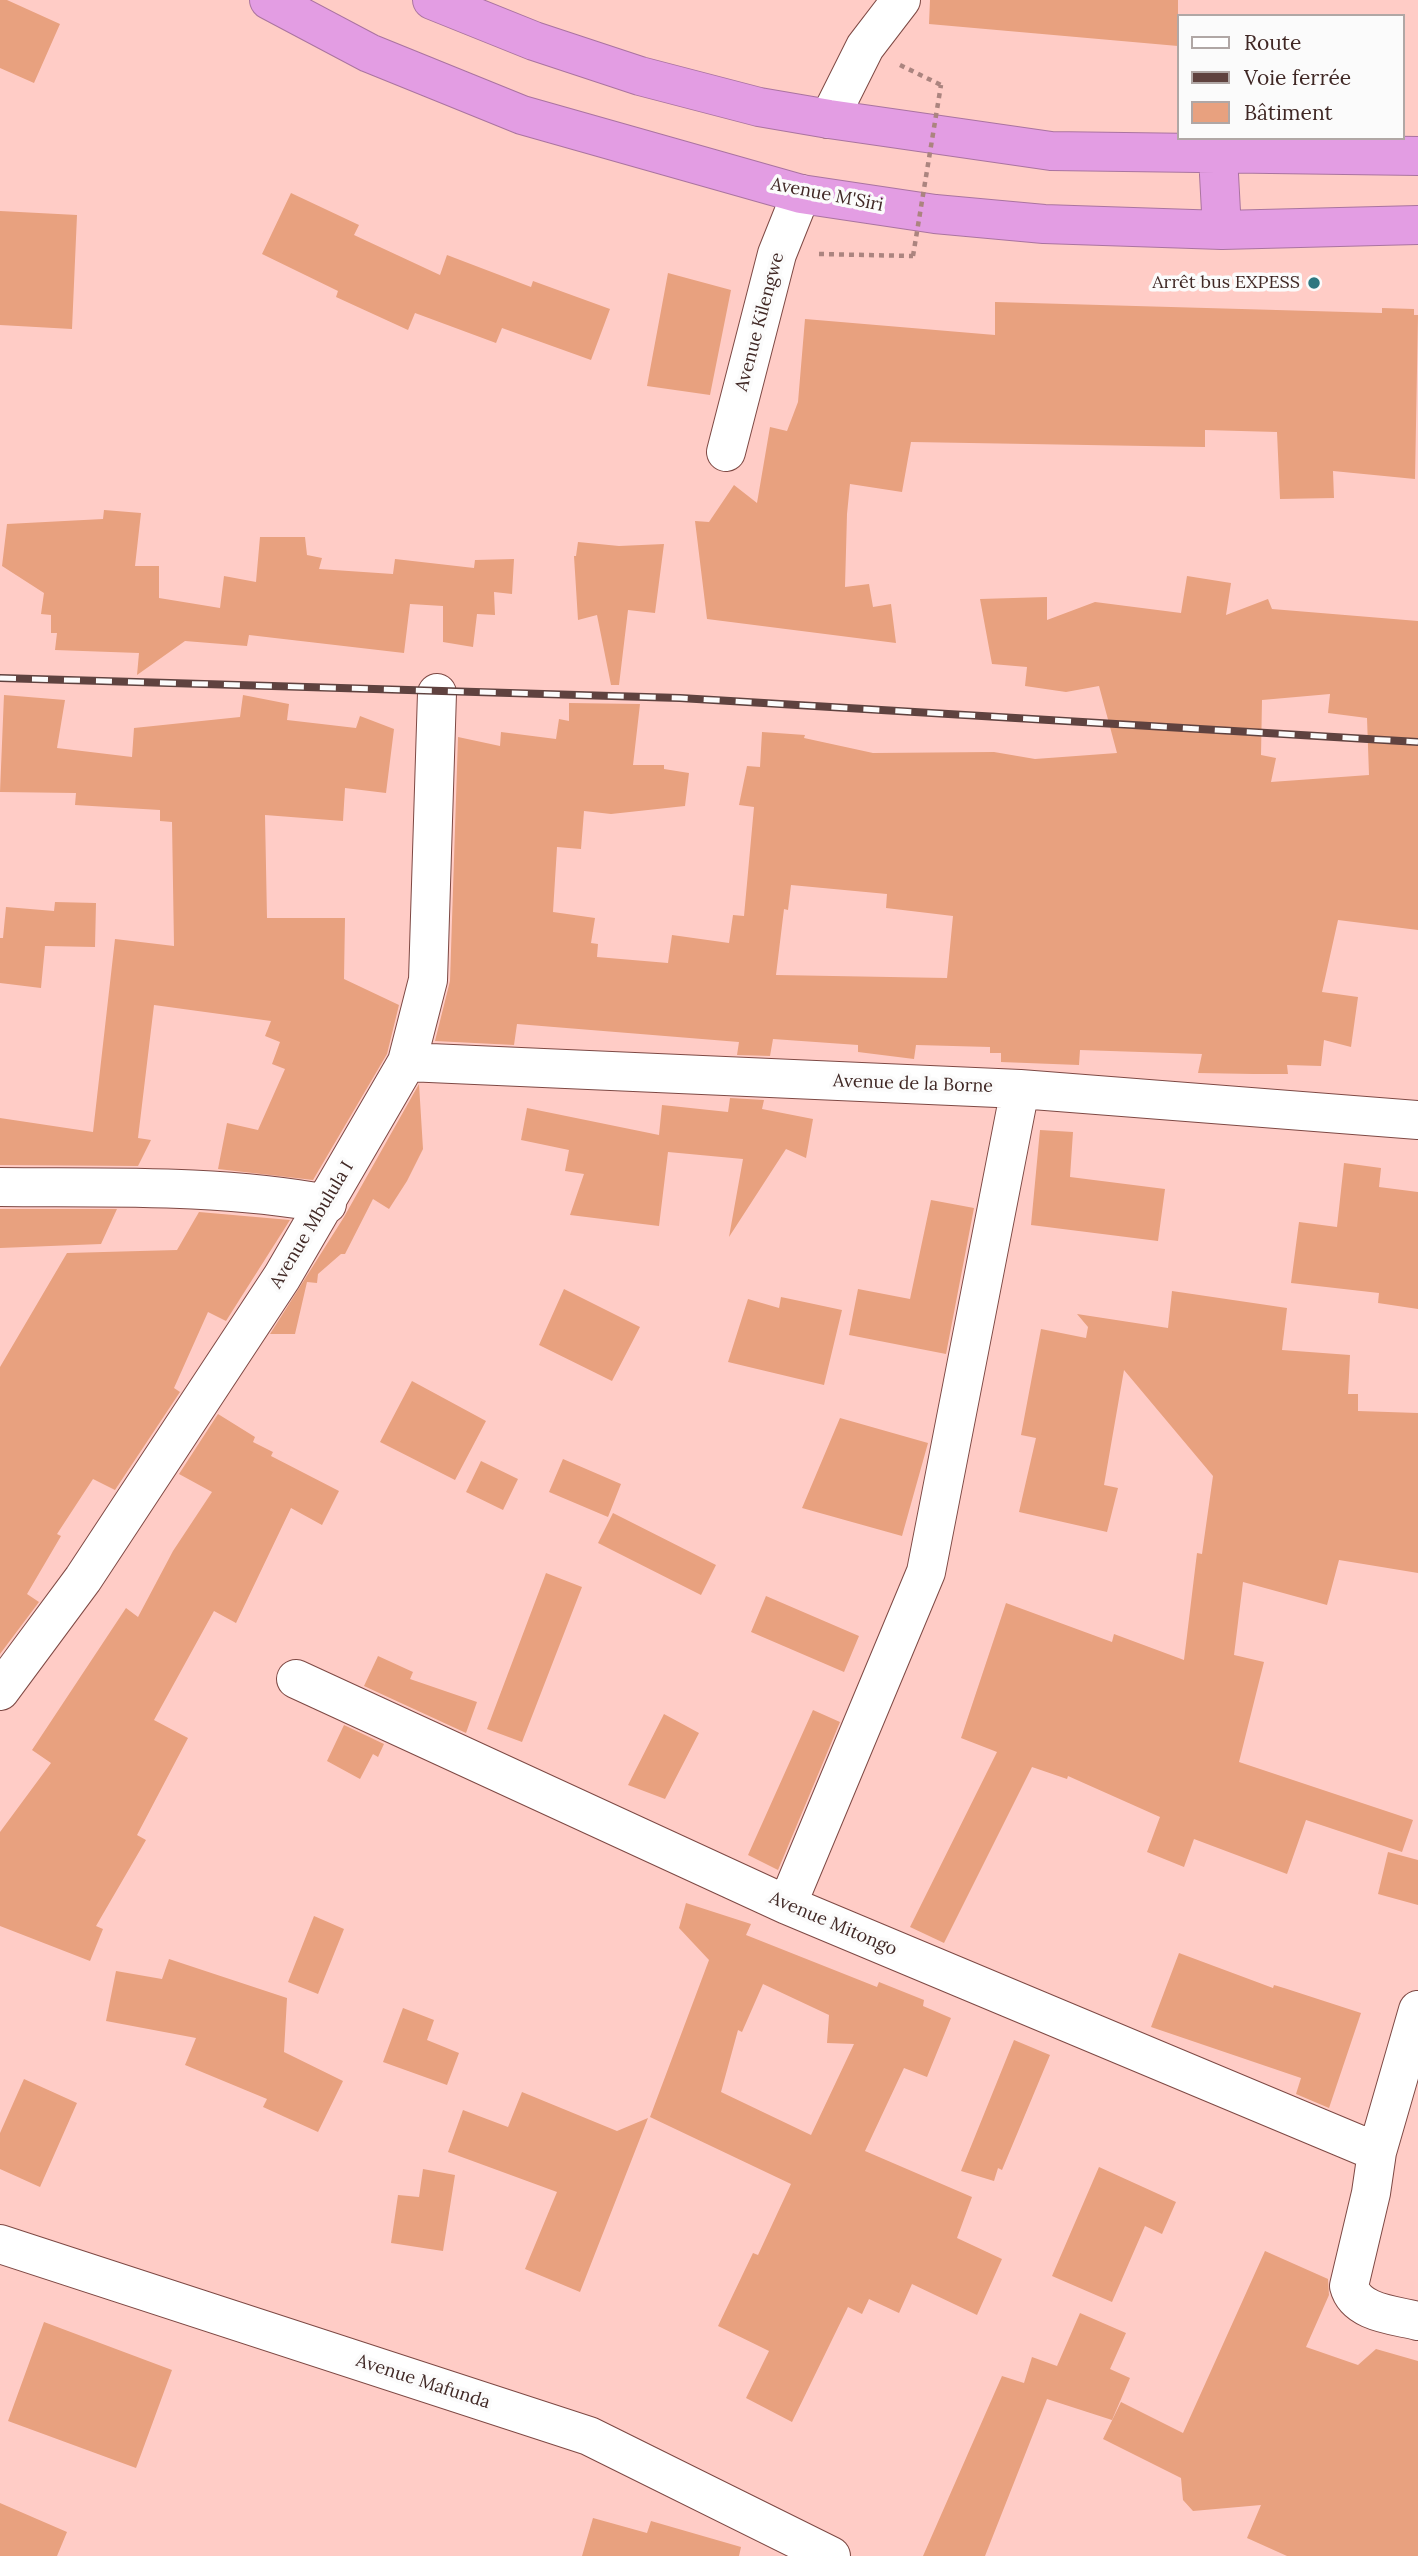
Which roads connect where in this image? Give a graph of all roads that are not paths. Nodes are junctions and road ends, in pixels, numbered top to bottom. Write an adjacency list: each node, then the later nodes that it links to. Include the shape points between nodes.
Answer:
1 (269, 0): 7 (highway, Avenue M'Siri, via 369,53 522,115)
2 (432, 0): 4 (highway, via 534,41 640,76)
3 (901, 0): 4 (street, via 865,47)
4 (829, 120): 5 (highway, via 1051,151)
5 (1218, 156): 6 (highway); 9 (highway)
6 (1418, 156)
7 (801, 194): 9 (highway, Avenue M'Siri, via 1044,225); 10 (street, Avenue Kilengwe, via 777,254)
8 (1418, 225): 9 (highway, Avenue M'Siri)
9 (1222, 230)
10 (726, 452)
11 (437, 693): 12 (street, Avenue Mbulula I, via 428,981)
12 (407, 1062): 13 (street, Avenue de la Borne); 16 (street, Avenue Mbulula I)
13 (1020, 1089): 14 (street, Avenue de la Borne); 19 (street, via 926,1572)
14 (1418, 1120)
15 (0, 1187): 16 (street, via 146,1189)
16 (327, 1204): 18 (street, Avenue Mbulula I, via 82,1579)
17 (296, 1679): 19 (street, Avenue Mitongo)
18 (0, 1691)
19 (787, 1905): 21 (street, Avenue Mitongo)
20 (1418, 2010): 21 (street)
21 (1377, 2152): 23 (street, via 1349,2286 1351,2295 1364,2307)
22 (0, 2244): 24 (street, Avenue Mafunda, via 589,2437)
23 (1418, 2321)
24 (831, 2556)

